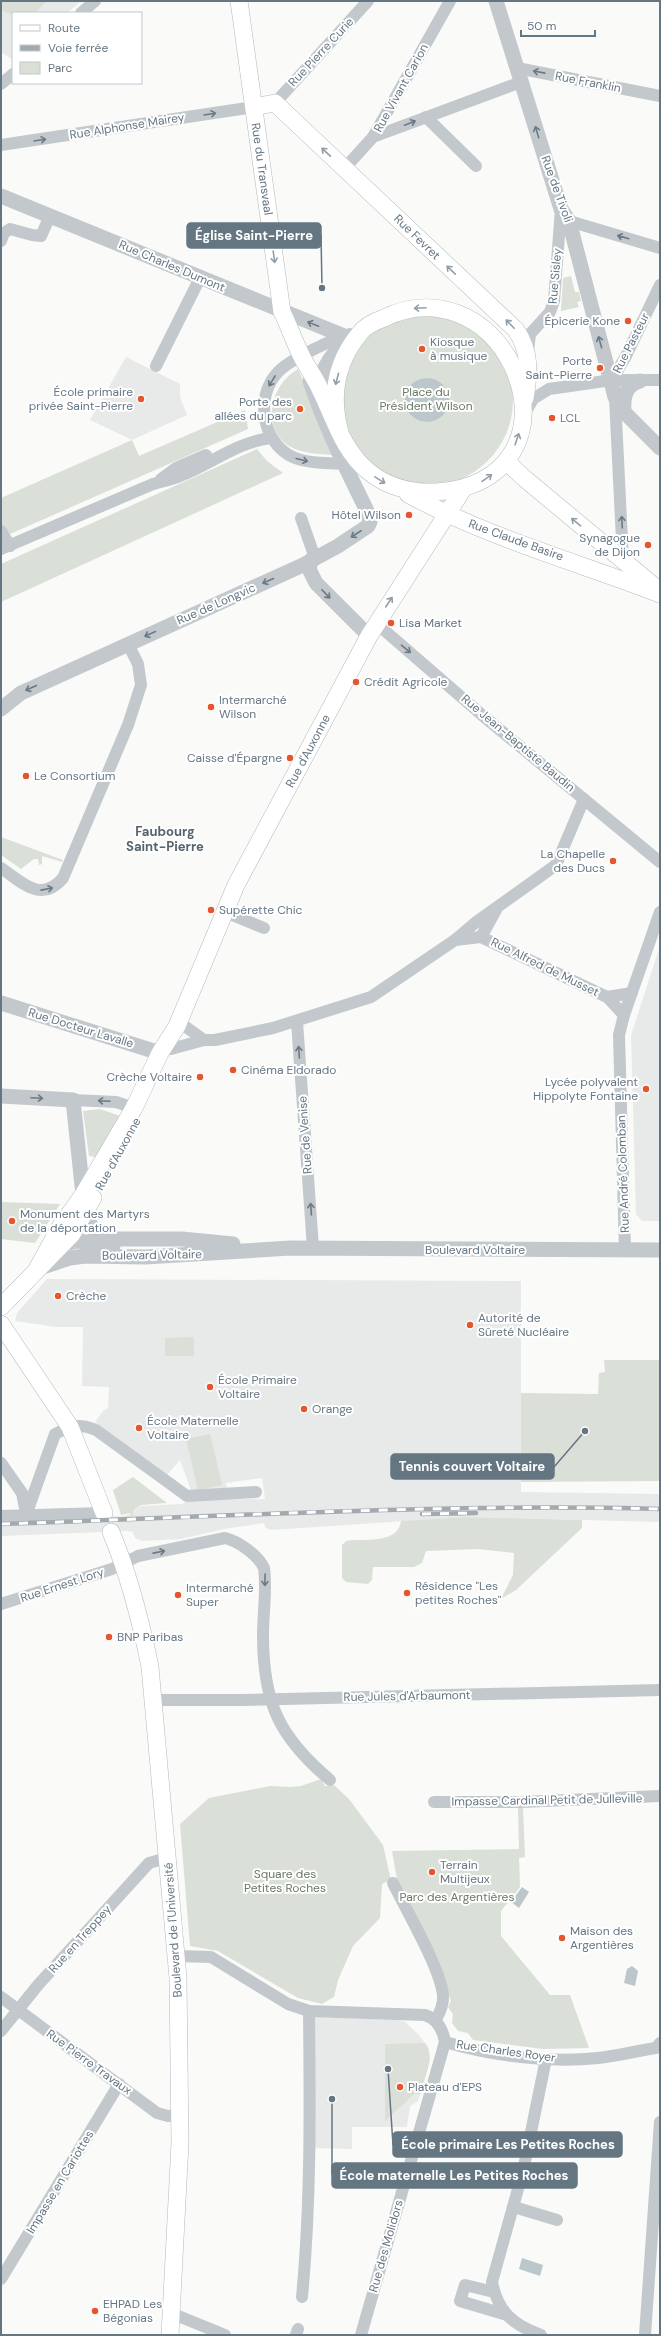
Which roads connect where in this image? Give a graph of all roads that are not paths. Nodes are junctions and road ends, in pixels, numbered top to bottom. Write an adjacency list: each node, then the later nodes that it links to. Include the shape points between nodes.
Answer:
1 (95, 1): 6 (street)
2 (239, 1): 12 (main road, Rue du Transvaal)
3 (368, 1): 11 (street, Rue Pierre Curie)
4 (450, 1): 14 (street, Rue Vivant Carion)
5 (496, 1): 8 (street, Rue de Tivoli)
6 (82, 12)
7 (12, 75): 9 (street)
8 (519, 75): 10 (street, Rue Franklin, one-way to 8); 13 (street); 19 (street, Rue de Tivoli, one-way to 8)
9 (1, 84)
10 (660, 96)
11 (275, 103): 12 (main road); 17 (main road, Rue Fevret, one-way to 11)
12 (254, 107): 15 (street, Rue Alphonse Mairey, one-way to 12); 25 (main road, Rue du Transvaal, one-way to 25)
13 (426, 117): 14 (street, one-way to 13); 16 (street)
14 (373, 137): 17 (street, Rue Vivant Carion)
15 (1, 145)
16 (476, 166)
17 (344, 169): 29 (main road, Rue Fevret, one-way to 17, via 522,340 508,321)
18 (1, 196): 20 (street, Rue Charles Dumont)
19 (565, 215): 22 (street, one-way to 19); 29 (street, Rue Sisley, via 554,301 550,312 529,336); 32 (street, Rue de Tivoli, one-way to 19)
20 (50, 216): 21 (street, via 41,236 10,229 4,233); 23 (street, Rue Charles Dumont)
21 (1, 241)
22 (660, 248)
23 (200, 278): 25 (street, Rue Charles Dumont); 30 (street)
24 (660, 285): 32 (street, Rue Pasteur)
25 (282, 312): 27 (street, Rue Charles Dumont, one-way to 25); 28 (main road, Rue du Transvaal)
26 (361, 332): 27 (street); 31 (main road, one-way to 26, via 490,332 472,319 444,309 405,310 381,319); 35 (street, via 346,341 331,357 324,368); 42 (main road, one-way to 42, via 343,360 335,385 334,403)
27 (344, 336): 28 (street)
28 (302, 357): 35 (main road); 38 (street); 41 (street, one-way to 41, via 279,371 269,384 264,401)
29 (528, 358): 31 (main road, Rue Fevret)
30 (156, 366)
31 (521, 373): 36 (street); 39 (main road)
32 (612, 380): 34 (street); 36 (street); 37 (street, Rue de Tivoli)
33 (660, 380): 34 (street)
34 (640, 381): 40 (street, via 627,390 623,403)
35 (319, 386): 38 (street); 42 (main road)
36 (549, 388): 39 (street, via 533,399)
37 (615, 397): 40 (street); 57 (street, one-way to 37)
38 (317, 404): 46 (street)
39 (523, 412): 45 (main road, one-way to 39, via 515,445)
40 (624, 412): 44 (street)
41 (266, 425): 43 (street); 48 (street, via 254,434 176,468)
42 (340, 432): 47 (main road, via 352,454)
43 (271, 438): 46 (street, one-way to 46, via 285,452 301,460); 48 (street, via 256,440 179,477)
44 (660, 448)
45 (507, 462): 50 (main road, one-way to 45, via 483,482); 54 (main road, one-way to 45)
46 (344, 463): 47 (street); 56 (street, Rue de Longvic, one-way to 56, via 370,522 364,529)
47 (365, 469): 49 (main road, one-way to 49)
48 (153, 484): 55 (street)
49 (398, 488): 50 (main road, via 422,492); 51 (main road, Rue Claude Basire)
50 (463, 489): 51 (main road, Rue d'Auxonne)
51 (446, 514): 58 (main road, Rue Claude Basire); 60 (main road, Rue d'Auxonne, one-way to 51)
52 (301, 518): 56 (street)
53 (1, 531): 55 (street)
54 (607, 547): 57 (main road); 58 (main road, via 601,564)
55 (4, 549)
56 (313, 559): 60 (street, one-way to 60, via 309,569 316,583); 61 (street, Rue de Longvic, one-way to 61)
57 (623, 561): 59 (main road)
58 (592, 568): 59 (main road, Rue Claude Basire)
59 (660, 592)
60 (372, 631): 63 (street, Rue Jean-Baptiste Baudin, one-way to 63, via 384,630); 67 (main road, Rue d'Auxonne, via 236,885)
61 (128, 644): 62 (street, Rue de Longvic, one-way to 62, via 21,693); 65 (street, one-way to 61, via 33,890 55,887 63,878 113,756 119,748 141,685 138,664)
62 (1, 709)
63 (584, 799): 64 (street, Rue Jean-Baptiste Baudin); 66 (street, via 556,865)
64 (660, 862)
65 (1, 868)
66 (499, 905): 70 (street); 71 (street)
67 (225, 912): 69 (street); 77 (main road, Rue d'Auxonne)
68 (660, 912): 72 (street, Rue André Colomban)
69 (264, 928)
70 (481, 937): 71 (street, Rue Alfred de Musset); 73 (street, Rue Alfred de Musset)
71 (456, 940): 76 (street, Rue Alfred de Musset, via 371,997)
72 (632, 993): 73 (street, Rue Alfred de Musset); 75 (street, Rue André Colomban)
73 (607, 997): 75 (street, Rue Alfred de Musset)
74 (1, 1003): 79 (street, Rue Docteur Lavalle)
75 (624, 1015): 92 (street, Rue André Colomban, via 619,1035)
76 (297, 1022): 78 (street, Rue Alfred de Musset, via 215,1040); 90 (street, Rue de Venise, one-way to 76)
77 (178, 1024): 78 (street); 79 (main road, Rue d'Auxonne)
78 (204, 1040): 79 (street, Rue Alfred de Musset)
79 (166, 1051): 82 (main road, Rue d'Auxonne); 84 (main road, Rue d'Auxonne, via 158,1078)
80 (1, 1096): 81 (street, one-way to 81)
81 (73, 1100): 82 (street, one-way to 81, via 116,1102); 83 (street)
82 (134, 1108): 84 (main road, Rue d'Auxonne)
83 (80, 1150): 84 (street, via 91,1163); 85 (street)
84 (106, 1167): 85 (main road, Rue d'Auxonne)
85 (80, 1206): 86 (main road, Rue d'Auxonne); 87 (street, Boulevard Voltaire, via 93,1231 100,1236); 88 (main road, Rue d'Auxonne)
86 (70, 1239): 87 (street, Boulevard Voltaire, via 100,1246 137,1247 182,1246); 88 (street, Boulevard Voltaire); 93 (street, Boulevard Voltaire); 94 (main road, Rue d'Auxonne)
87 (200, 1242): 89 (street, Boulevard Voltaire, via 281,1245)
88 (47, 1248): 94 (main road, Rue d'Auxonne)
89 (291, 1248): 90 (street, Boulevard Voltaire); 93 (street, Boulevard Voltaire, via 144,1257)
90 (313, 1248): 92 (street, Boulevard Voltaire)
91 (660, 1250): 92 (street, Boulevard Voltaire)
92 (625, 1251)
93 (85, 1256): 94 (street, Boulevard Voltaire, via 70,1258)
94 (38, 1269): 95 (main road, Rue d'Auxonne)
95 (1, 1307)
96 (1, 1324): 97 (main road)
97 (70, 1427): 99 (street, via 83,1425 96,1430 187,1496); 100 (main road); 101 (street, via 55,1434)
98 (1, 1463): 101 (street, via 22,1494)
99 (256, 1492)
100 (104, 1513): 101 (street)
101 (26, 1515): 102 (street)
102 (1, 1516)
103 (111, 1532): 104 (main road, Boulevard de l'Université)
104 (122, 1564): 105 (street, Rue Ernest Lory); 107 (street, Rue Ernest Lory, one-way to 107, via 138,1556 225,1538 236,1542 255,1557 265,1572 263,1646); 108 (main road, Boulevard de l'Université, via 143,1634)
105 (1, 1604)
106 (660, 1690): 107 (street, Rue Jules d'Arbaumont)
107 (271, 1699): 108 (street, Rue Jules d'Arbaumont); 109 (street, Rue Ernest Lory, via 289,1740 306,1760)
108 (154, 1700): 112 (main road, Boulevard de l'Université)
109 (330, 1780)
110 (660, 1796): 111 (street, Impasse Cardinal Petit de Julleville, via 521,1802)
111 (434, 1802)
112 (168, 1858): 114 (main road, Boulevard de l'Université); 116 (street, Rue en Treppey, via 149,1863)
113 (393, 1883): 118 (street, via 442,1990 440,2012)
114 (177, 1956): 117 (street, via 211,1957 288,2004); 124 (main road, Boulevard de l'Université)
115 (1, 1997): 116 (street, Rue Pierre Travaux)
116 (17, 2009): 119 (street, Rue en Treppey); 123 (street, Rue Pierre Travaux)
117 (309, 2011): 118 (street, via 425,2015); 131 (street, via 309,2150 306,2256)
118 (435, 2021): 120 (street, via 441,2028)
119 (1, 2031)
120 (445, 2042): 122 (street, Rue Charles Royer, via 467,2048); 136 (street, Rue des Molidors)
121 (660, 2043): 122 (street, Rue Charles Royer, via 656,2048 598,2058)
122 (546, 2059): 127 (street, via 532,2134)
123 (119, 2084): 124 (street, Rue Pierre Travaux, via 157,2113 168,2116); 129 (street, Impasse en Cariottes)
124 (180, 2115): 132 (main road, Boulevard de l'Université)
125 (660, 2122): 126 (street)
126 (657, 2200): 138 (street)
127 (514, 2206): 128 (street); 130 (street, via 493,2274)
128 (558, 2220)
129 (1, 2279)
130 (494, 2292): 133 (street); 133 (street, via 465,2285 460,2301)
131 (302, 2297)
132 (171, 2314): 134 (main road, Boulevard de l'Université); 135 (street)
133 (507, 2315): 137 (street, via 521,2328)
134 (170, 2335)
135 (225, 2335)
136 (361, 2335)
137 (541, 2335)
138 (645, 2335)

